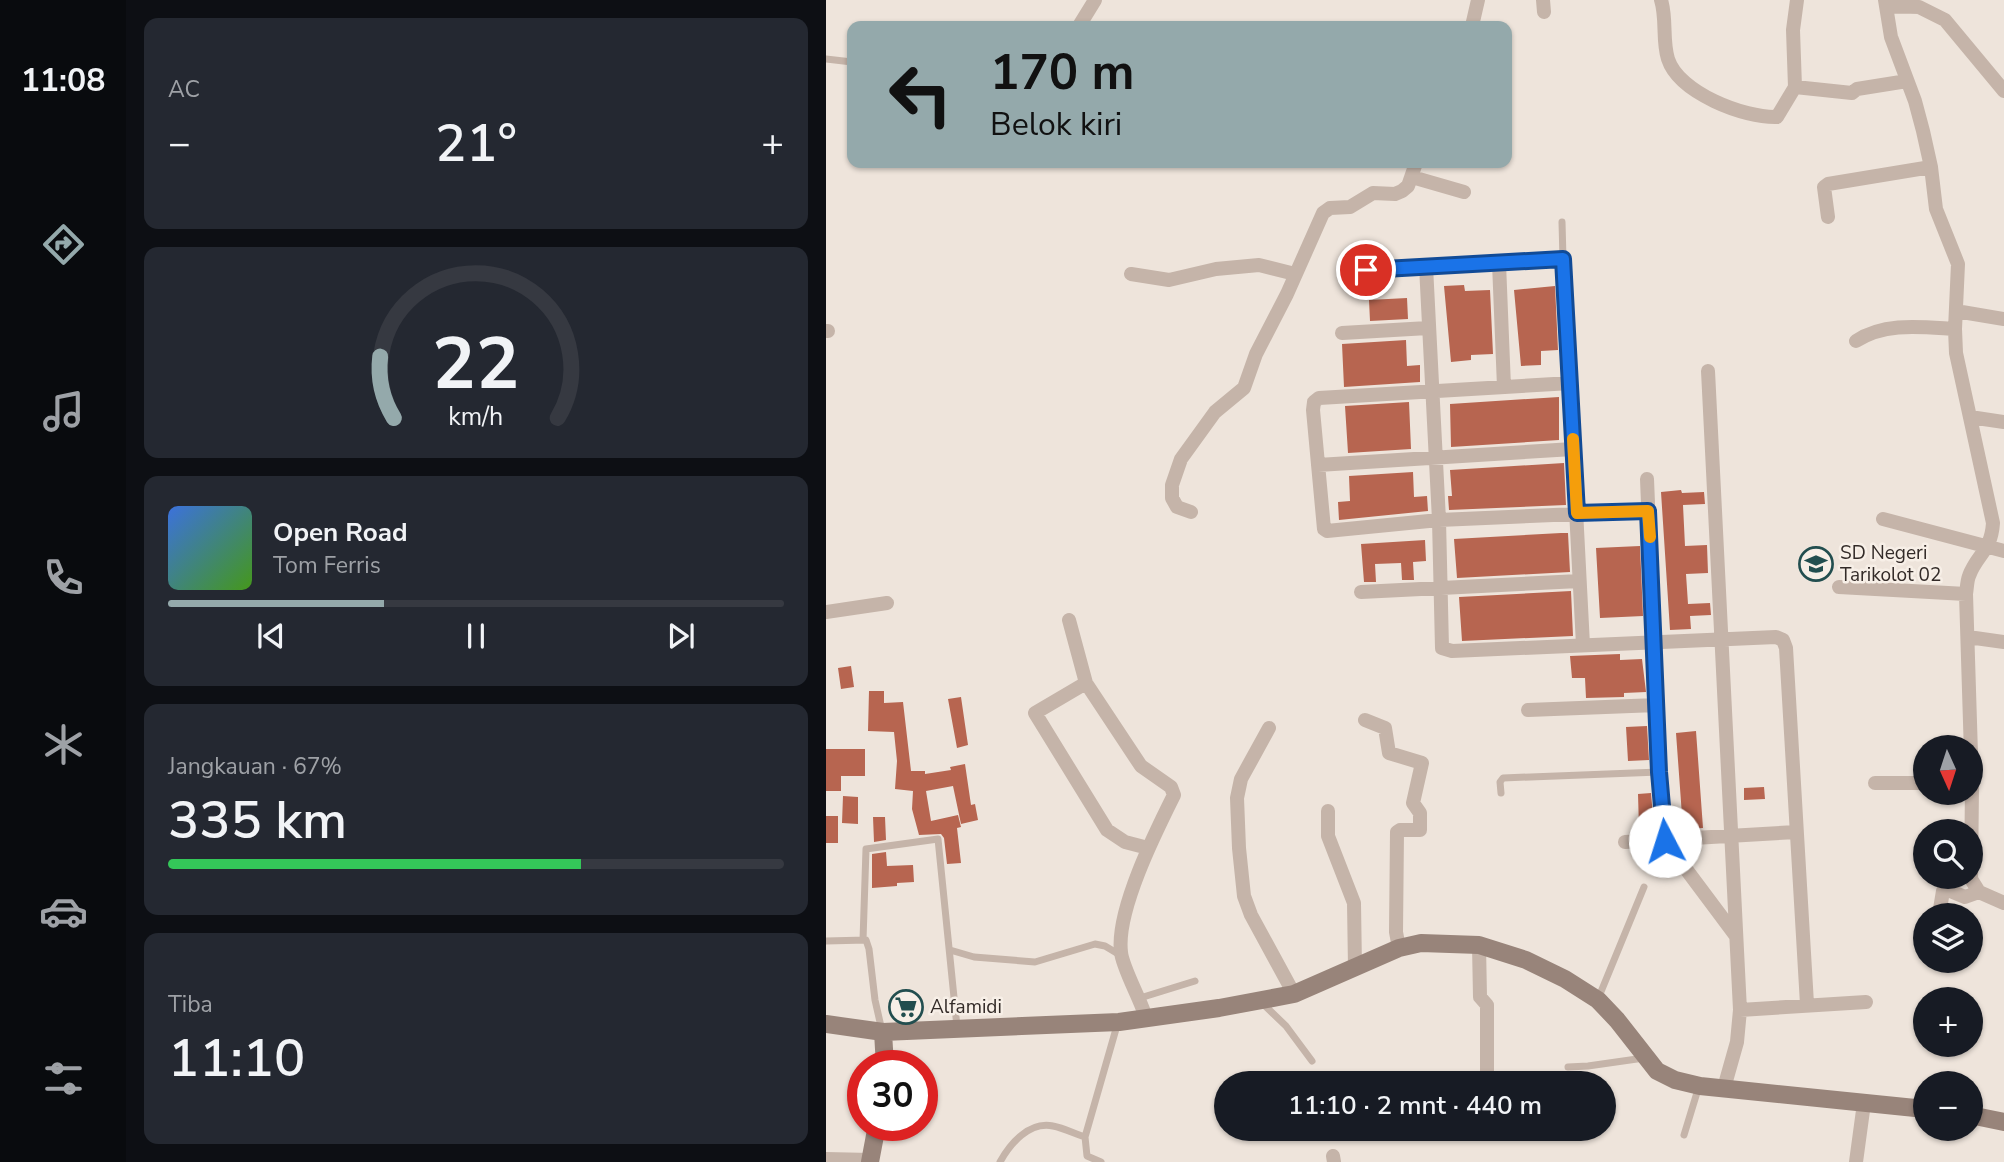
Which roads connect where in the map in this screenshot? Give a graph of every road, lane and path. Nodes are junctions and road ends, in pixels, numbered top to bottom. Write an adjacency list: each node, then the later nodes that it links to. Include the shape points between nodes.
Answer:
1 (1095, 0): 6 (street)
2 (1478, 0): 7 (street)
3 (1661, 0): 11 (street, via 1668,59 1674,70 1711,102 1758,117 1777,117)
4 (1797, 0): 11 (street)
5 (1885, 3): 10 (street); 12 (street, via 1919,7 1945,20)
6 (1082, 21)
7 (1473, 21)
8 (826, 59): 9 (lane)
9 (847, 61)
10 (1907, 81): 11 (street, via 1852,93); 13 (street)
11 (1795, 87)
12 (2004, 91)
13 (1931, 167): 16 (street, via 1828,184 1824,187); 24 (street, via 1936,209 1958,264)
14 (1414, 170): 15 (street); 22 (street, via 1408,186 1395,194 1373,193 1350,207 1327,209)
15 (1464, 192)
16 (1828, 217)
17 (1562, 222): 18 (lane)
18 (1563, 259): 19 (street); 31 (street)
19 (1499, 263): 20 (street); 32 (street)
20 (1426, 266): 23 (street, via 1366,270 1357,274); 26 (street)
21 (1131, 274): 22 (street, via 1169,280 1259,265)
22 (1295, 274): 41 (street, via 1244,388 1214,412 1181,459 1172,498 1177,507)
23 (1352, 285)
24 (1955, 311): 25 (street); 27 (street)
25 (2004, 319)
26 (1428, 327): 28 (street); 33 (street)
27 (1955, 329): 29 (street, via 1912,326 1881,330); 34 (street)
28 (1342, 333)
29 (1856, 341)
30 (1708, 371): 56 (street)
31 (1571, 383): 32 (street); 36 (street)
32 (1504, 387): 33 (street)
33 (1433, 393): 37 (street); 38 (street, via 1319,398 1313,410)
34 (1970, 417): 35 (street); 45 (street, via 1993,523)
35 (2004, 422)
36 (1573, 449): 37 (street); 42 (street)
37 (1436, 459): 38 (street); 44 (street)
38 (1318, 465): 44 (street, via 1327,531)
39 (1647, 479): 40 (street)
40 (1648, 511): 42 (street); 58 (street)
41 (1191, 512)
42 (1577, 513): 44 (street); 47 (street)
43 (1883, 519): 45 (street)
44 (1439, 520): 49 (street)
45 (1989, 548): 46 (street); 51 (street, via 1969,575)
46 (2004, 551)
47 (1579, 581): 49 (street); 59 (street)
48 (1839, 587): 51 (street)
49 (1439, 588): 50 (street); 59 (street, via 1441,643 1446,651)
50 (1361, 593)
51 (1966, 593): 55 (street)
52 (887, 603): 53 (street)
53 (826, 612)
54 (1069, 620): 60 (street)
55 (1968, 637): 57 (street); 65 (street)
56 (1722, 640): 58 (street); 72 (street, via 1783,640); 73 (street)
57 (2004, 642)
58 (1654, 643): 59 (street); 61 (street)
59 (1583, 645)
60 (1086, 682): 76 (street, via 1142,766 1171,787 1174,795); 76 (street, via 1035,713 1107,830 1125,842)
61 (1657, 705): 62 (street); 66 (street)
62 (1528, 710)
63 (1365, 720): 85 (street, via 1385,728 1389,753 1422,763 1413,803 1420,813 1420,830 1397,832)
64 (1269, 728): 90 (street, via 1241,779 1239,848 1244,896 1251,915)
65 (1970, 735)
66 (1659, 772): 69 (lane, via 1503,778); 74 (street)
67 (1875, 783): 68 (street)
68 (1913, 783)
69 (1501, 793)
70 (1971, 805): 78 (street, via 1971,879)
71 (1328, 811): 88 (street, via 1328,835 1354,903)
72 (1796, 832): 73 (street); 95 (street)
73 (1731, 836): 74 (street); 81 (street)
74 (1665, 841): 75 (street); 81 (street)
75 (1625, 842)
76 (1148, 848): 87 (street, via 1120,930)
77 (1644, 887): 92 (lane)
78 (1979, 892): 79 (street, via 1965,897 1943,891); 80 (street)
79 (1941, 903)
80 (2004, 903)
81 (1736, 936): 96 (street)
82 (863, 940): 83 (lane); 86 (lane, via 866,849 938,839); 101 (lane, via 869,949)
83 (826, 942)
84 (1479, 945): 85 (street, via 1421,943); 92 (street, via 1526,960); 106 (street, via 1480,997 1487,1005)
85 (1399, 948): 88 (street)
86 (950, 950): 87 (lane, via 974,957 1035,962 1095,944); 100 (lane)
87 (1121, 955): 91 (street)
88 (1356, 968): 90 (street)
89 (1195, 981): 91 (lane)
90 (1294, 994): 93 (street)
91 (1140, 998): 97 (street)
92 (1598, 1000): 103 (street)
93 (1261, 1001): 97 (street); 104 (lane)
94 (1866, 1002): 95 (street)
95 (1807, 1004): 96 (street)
96 (1740, 1010): 108 (street)
97 (1146, 1018): 98 (street)
98 (1119, 1021): 100 (street); 114 (lane)
99 (826, 1024): 101 (street)
100 (957, 1028): 101 (street)
101 (883, 1031): 102 (street)
102 (884, 1050)
103 (1645, 1058): 105 (lane); 107 (street, via 1657,1071)
104 (1312, 1061)
105 (1568, 1067)
106 (1487, 1071)
107 (1699, 1086): 108 (street); 113 (lane)
108 (1724, 1088): 109 (street)
109 (1864, 1103): 110 (street); 120 (street)
110 (1913, 1108)
111 (1983, 1118): 112 (street)
112 (2004, 1122)
113 (1684, 1135)
114 (1086, 1137): 118 (lane, via 1053,1126 1035,1128 1018,1137); 119 (lane, via 1087,1156)
115 (874, 1141): 117 (street)
116 (826, 1160): 117 (street)
117 (870, 1161)
118 (1000, 1162)
119 (1101, 1162)
120 (1856, 1162)

